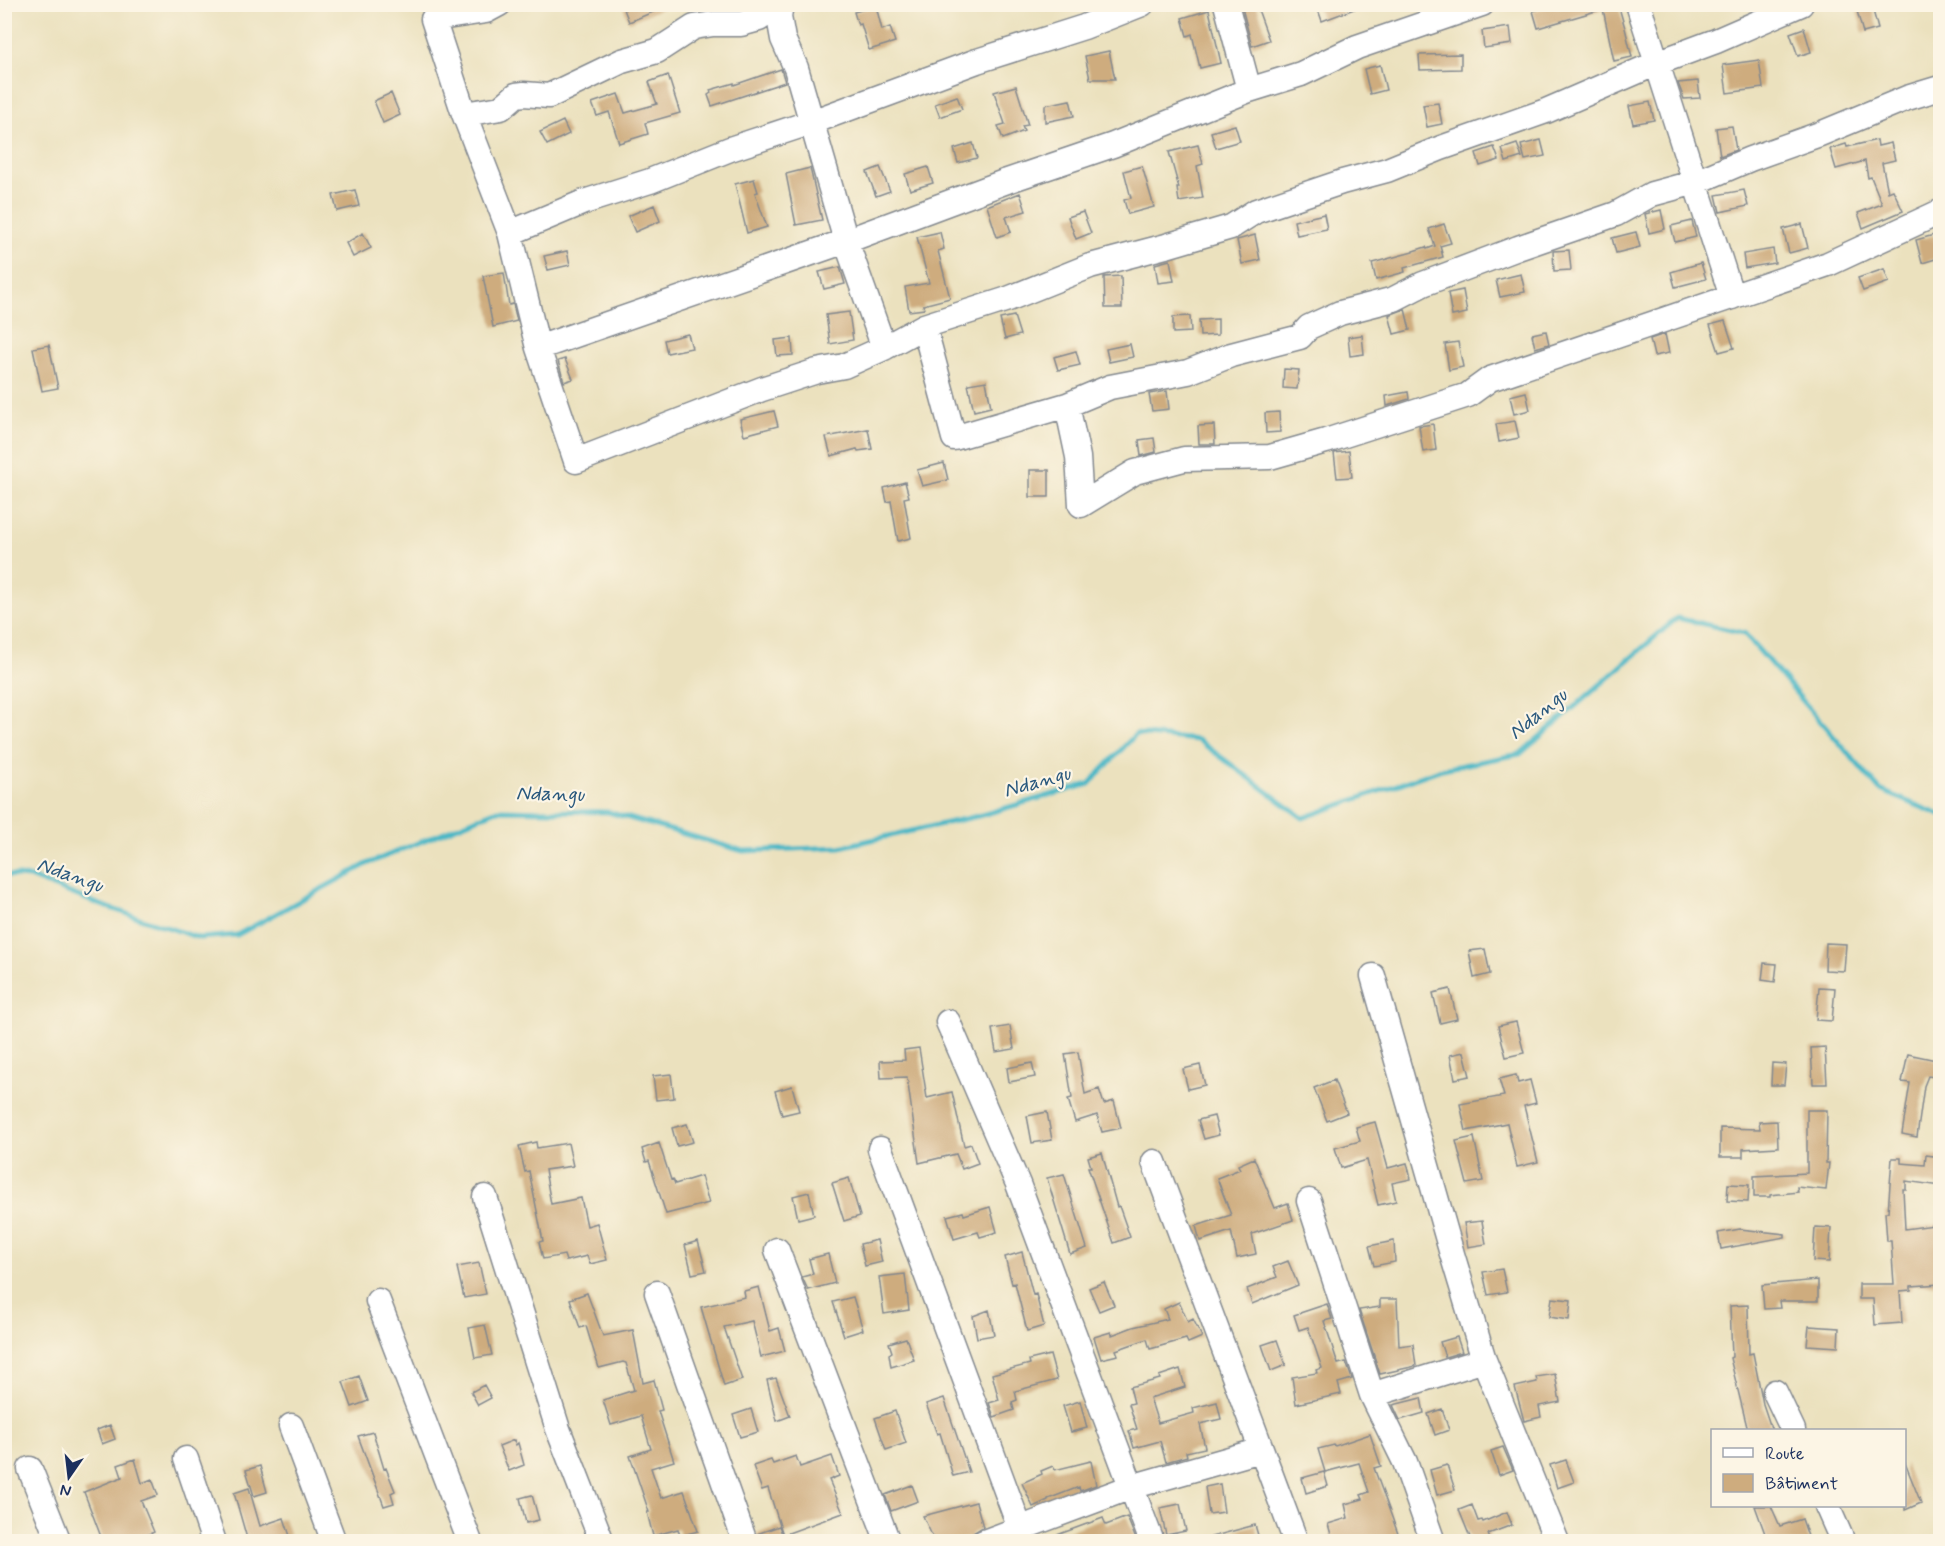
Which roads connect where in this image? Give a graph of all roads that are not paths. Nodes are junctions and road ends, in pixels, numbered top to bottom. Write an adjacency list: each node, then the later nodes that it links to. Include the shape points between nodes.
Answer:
1 (499, 4): 11 (street, via 486,11 433,20)
2 (780, 4): 11 (street, via 759,19 741,24 694,27 657,51 622,61 549,96 516,95 501,108); 12 (street, via 783,39)
3 (1142, 4): 12 (street)
4 (1226, 4): 10 (street)
5 (1482, 4): 10 (street, via 1357,46 1301,74)
6 (1638, 4): 8 (street)
7 (1801, 4): 8 (street)
8 (1657, 63): 13 (street); 18 (street, via 1546,111 1387,170 1256,211 1231,226 1090,266 1008,299)
9 (1941, 88): 13 (street)
10 (1249, 90): 16 (street, via 1113,145)
11 (464, 114): 15 (street)
12 (812, 122): 15 (street); 16 (street)
13 (1696, 182): 17 (street); 21 (street, via 1652,194 1616,214 1423,284 1394,299 1341,313 1309,327 1300,337 1230,355 1188,372 1110,387)
14 (1941, 212): 17 (street, via 1828,264)
15 (510, 232): 19 (street)
16 (846, 241): 19 (street); 20 (street)
17 (1732, 297): 21 (street, via 1490,380 1468,395 1326,441 1270,457 1184,459 1135,472 1081,505 1078,457)
18 (924, 326): 20 (street); 21 (street, via 954,438)
19 (538, 348): 20 (street, via 576,461 762,389 844,366)
20 (884, 348)
21 (1067, 405)
22 (1373, 976): 31 (street)
23 (948, 1022): 39 (street, via 1018,1184)
24 (880, 1149): 41 (street)
25 (1155, 1162): 36 (street)
26 (485, 1197): 46 (street, via 558,1429)
27 (1309, 1201): 33 (street)
28 (777, 1250): 48 (street)
29 (657, 1293): 47 (street)
30 (378, 1301): 45 (street)
31 (1484, 1360): 33 (street); 53 (street)
32 (1775, 1392): 35 (street)
33 (1372, 1395): 52 (street, via 1405,1462)
34 (291, 1426): 44 (street)
35 (1792, 1429)
36 (1261, 1450): 39 (street); 51 (street)
37 (186, 1459): 43 (street)
38 (30, 1469): 42 (street)
39 (1131, 1487): 41 (street); 50 (street)
40 (1827, 1507): 54 (street)
41 (1022, 1535): 49 (street)
42 (59, 1542)
43 (214, 1542)
44 (334, 1542)
45 (470, 1542)
46 (602, 1542)
47 (745, 1542)
48 (888, 1542)
49 (984, 1542)
50 (1152, 1542)
51 (1296, 1542)
52 (1433, 1542)
53 (1557, 1542)
54 (1843, 1542)

